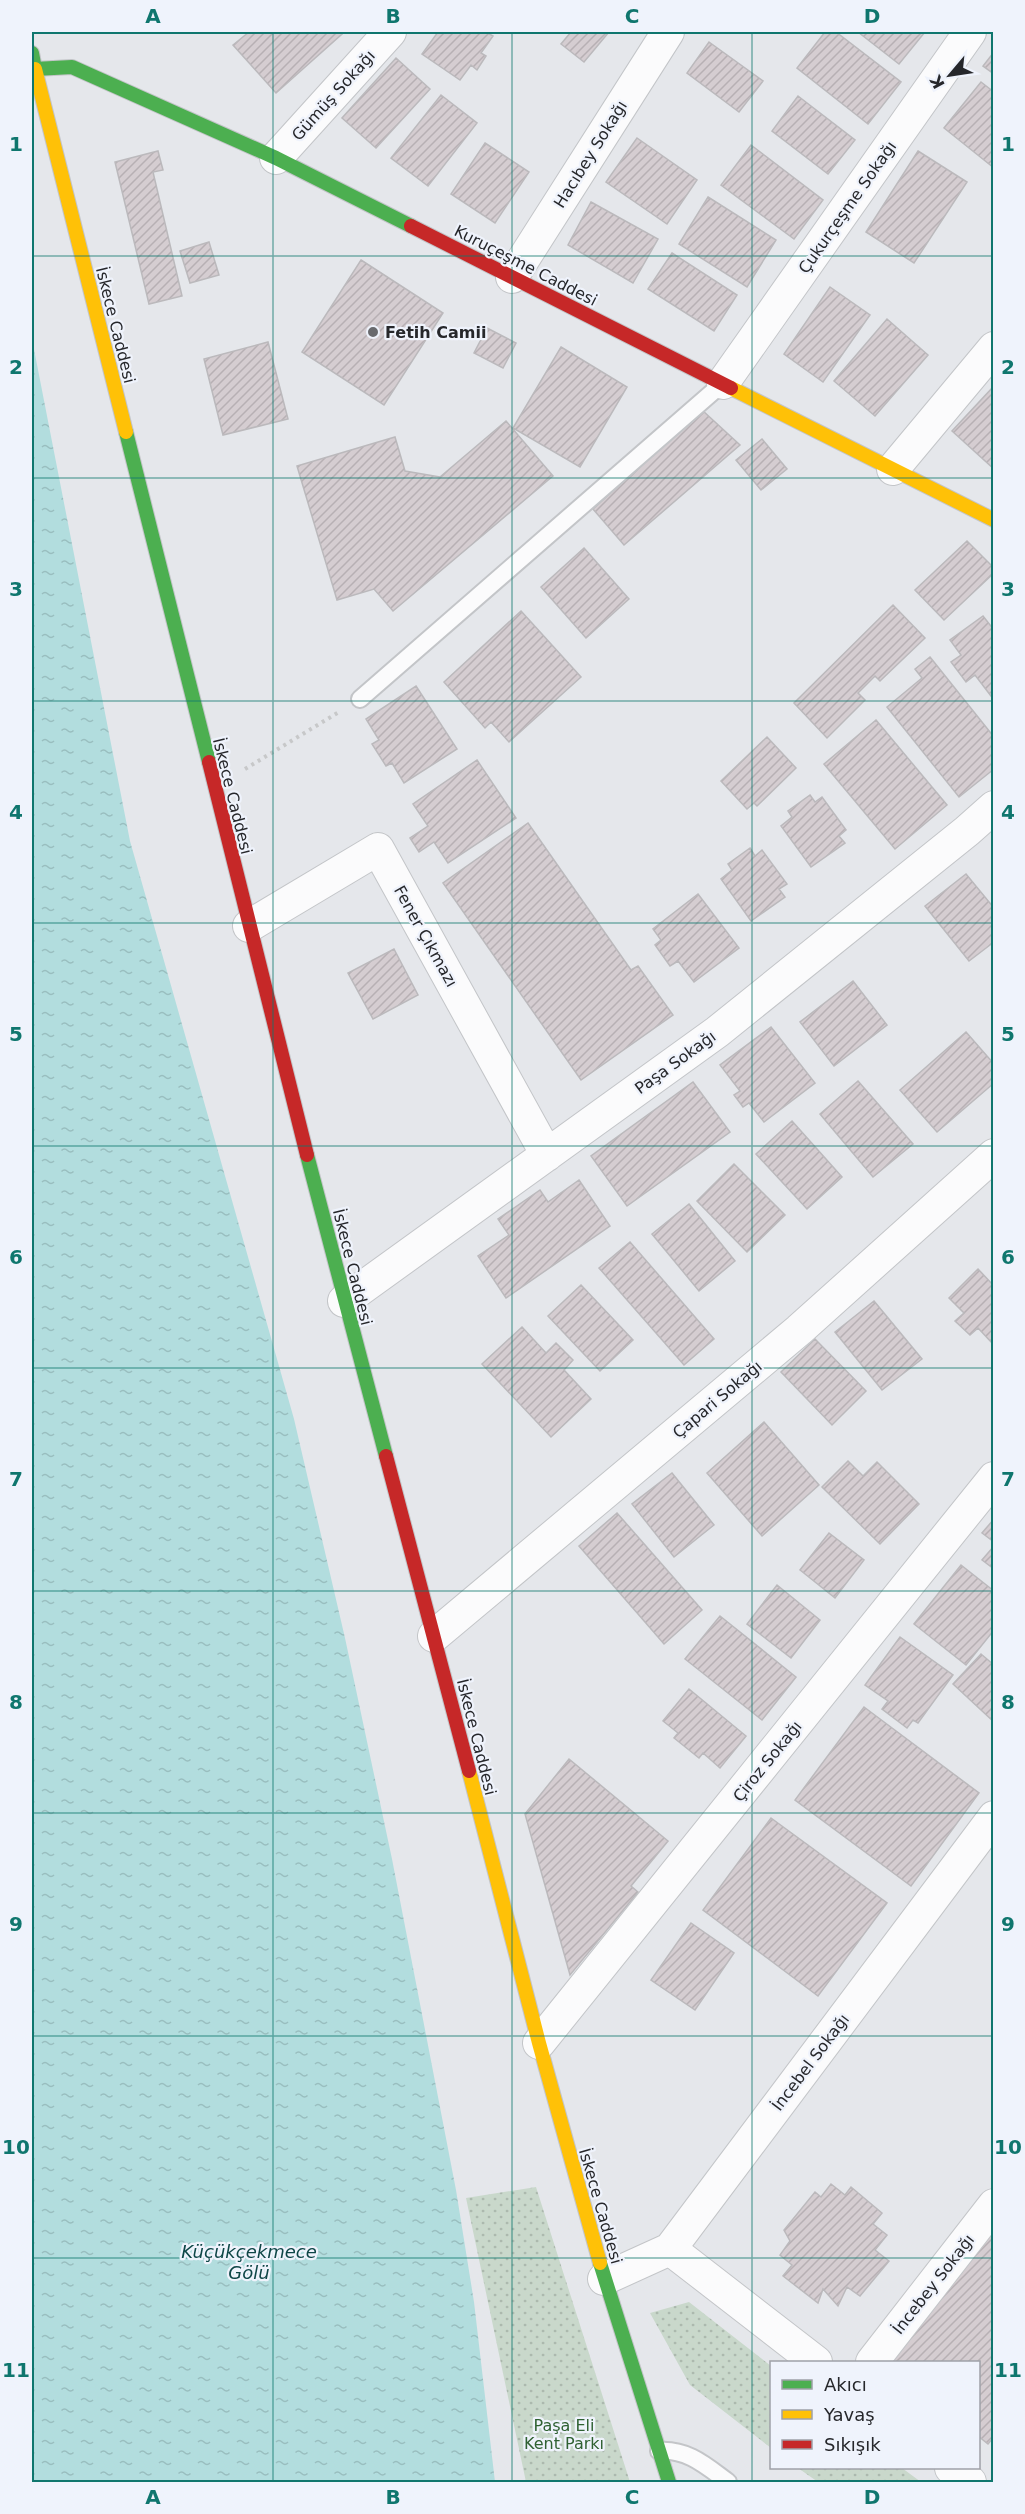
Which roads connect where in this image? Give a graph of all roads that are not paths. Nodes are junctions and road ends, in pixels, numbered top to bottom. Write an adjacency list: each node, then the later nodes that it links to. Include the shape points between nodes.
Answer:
1 (390, 32): 6 (street, Gümüş Sokağı)
2 (668, 32): 7 (street, Hacıbey Sokağı)
3 (970, 32): 9 (street, Çukurçeşme Sokağı)
4 (32, 53): 5 (street, İskece Caddesi)
5 (35, 69): 6 (street, Kuruçeşme Caddesi, via 72,67); 14 (street, İskece Caddesi)
6 (276, 158): 7 (street, Kuruçeşme Caddesi)
7 (512, 277): 9 (street, Kuruçeşme Caddesi)
8 (993, 348): 10 (street)
9 (723, 383): 10 (street, Kuruçeşme Caddesi); 12 (lane)
10 (893, 469): 11 (street, Kuruçeşme Caddesi)
11 (993, 520)
12 (360, 699)
13 (993, 807): 15 (street, Paşa Sokağı, via 717,1032)
14 (249, 926): 15 (street, Fener Çıkmazı, via 378,849); 17 (street, İskece Caddesi)
15 (547, 1155): 17 (street, Paşa Sokağı)
16 (993, 1155): 19 (street, Çapari Sokağı, via 799,1330)
17 (344, 1301): 19 (street, İskece Caddesi)
18 (993, 1478): 21 (street, Çiroz Sokağı)
19 (434, 1636): 21 (street, İskece Caddesi)
20 (993, 1817): 23 (street, İncebel Sokağı)
21 (538, 2043): 24 (street, İskece Caddesi)
22 (993, 2205): 26 (street, İncebey Sokağı)
23 (670, 2249): 24 (street, İncebel Sokağı); 25 (street)
24 (604, 2279): 27 (street, İskece Caddesi)
25 (815, 2361)
26 (873, 2361)
27 (659, 2451): 29 (street, İskece Caddesi); 30 (lane, via 672,2450 696,2458)
28 (952, 2469): 31 (street)
29 (669, 2482)
30 (728, 2482)
31 (970, 2482)

